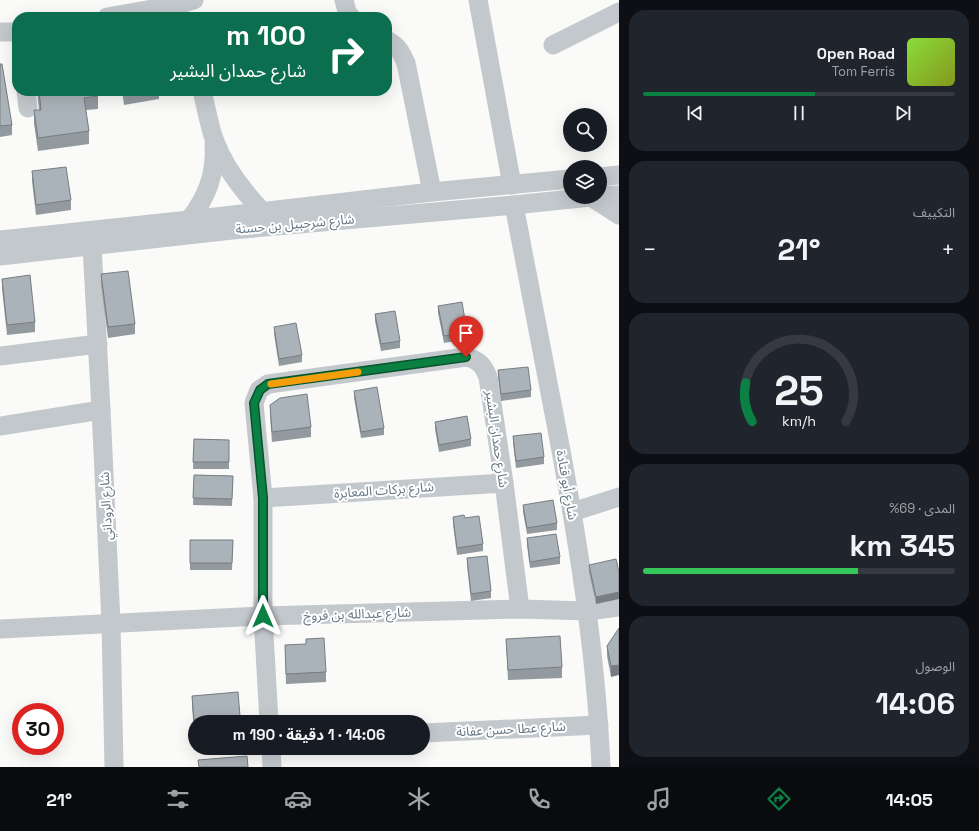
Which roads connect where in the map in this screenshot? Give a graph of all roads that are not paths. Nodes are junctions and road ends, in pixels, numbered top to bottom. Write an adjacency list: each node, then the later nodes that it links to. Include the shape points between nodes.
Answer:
1 (344, 0): 5 (street)
2 (478, 0): 12 (street)
3 (185, 5): 4 (street)
4 (140, 12)
5 (347, 12)
6 (619, 12): 8 (street)
7 (392, 42): 13 (street, via 401,51 406,63)
8 (553, 45)
9 (203, 96): 10 (street)
10 (214, 138): 19 (street, via 242,190); 21 (street, via 210,182 198,209)
11 (563, 180): 12 (street, شارع شرحبيل بن حسنة)
12 (512, 184): 13 (street, شارع شرحبيل بن حسنة)
13 (432, 192): 19 (street, شارع شرحبيل بن حسنة)
14 (619, 195): 15 (street)
15 (607, 196)
16 (563, 200): 18 (street, شارع شرحبيل بن حسنة)
17 (601, 204): 20 (street)
18 (514, 205): 23 (street, شارع شرحبيل بن حسنة, via 232,230); 32 (street, شارع أبو قتادة)
19 (262, 211): 21 (street, شارع شرحبيل بن حسنة)
20 (619, 216)
21 (189, 220): 22 (street, شارع شرحبيل بن حسنة)
22 (0, 240)
23 (92, 246): 24 (street, شارع شرحبيل بن حسنة); 25 (street, شارع الروداني)
24 (0, 256)
25 (98, 344): 26 (street); 27 (street, شارع الروداني)
26 (0, 356)
27 (101, 410): 28 (street); 37 (street, شارع الروداني)
28 (0, 426)
29 (504, 483): 31 (street, شارع بركات المعابرة); 31 (street, شارع حمدان البشير, via 488,377 480,363 466,357 268,384 260,390 254,403); 34 (street, شارع حمدان البشير)
30 (619, 497): 32 (street)
31 (263, 498): 36 (street, شارع حمدان البشير)
32 (572, 512): 35 (street, شارع أبو قتادة)
33 (619, 607): 35 (street, شارع عبدالله بن فروخ)
34 (520, 609): 35 (street, شارع عبدالله بن فروخ); 36 (street, شارع عبدالله بن فروخ)
35 (588, 611): 40 (street, شارع أبو قتادة)
36 (263, 616): 37 (street, شارع عبدالله بن فروخ); 39 (street, شارع حمدان البشير)
37 (111, 623): 38 (street, شارع عبدالله بن فروخ); 43 (street, شارع الروداني)
38 (0, 629)
39 (269, 715)
40 (599, 726): 41 (street, شارع عطا حسن عفانة); 45 (street, شارع أبو قتادة)
41 (430, 733)
42 (271, 755): 44 (street)
43 (114, 767)
44 (272, 767)
45 (601, 767)

